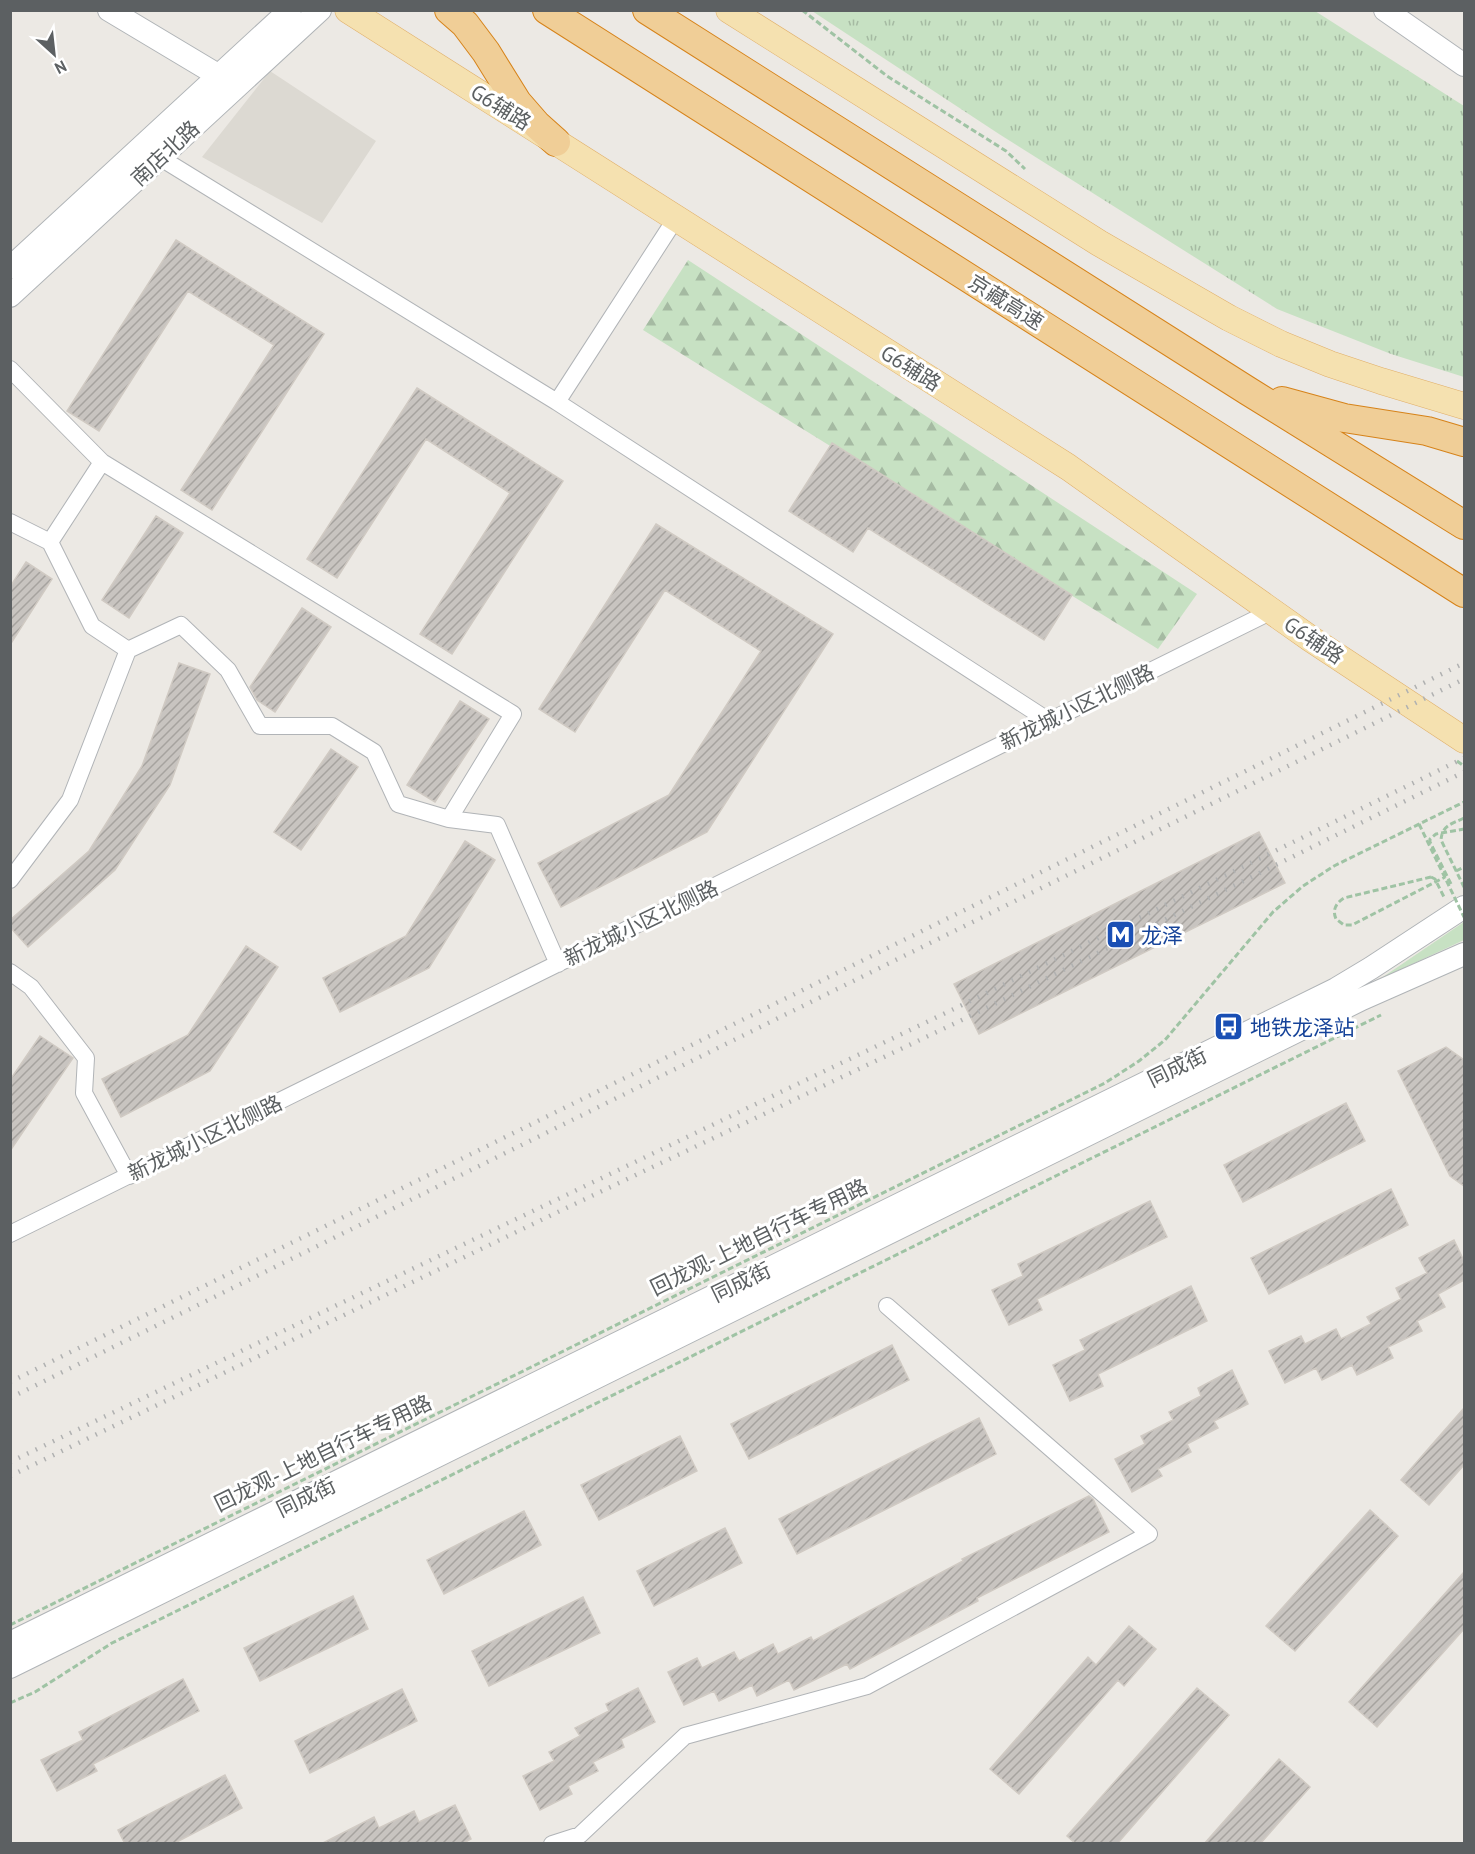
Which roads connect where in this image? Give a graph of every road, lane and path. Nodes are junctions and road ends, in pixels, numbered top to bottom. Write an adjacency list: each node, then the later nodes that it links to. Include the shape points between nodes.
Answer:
1 (109, 10): 13 (main road)
2 (133, 10): 13 (main road)
3 (291, 10): 13 (main road, 南店北路)
4 (320, 10): 13 (main road, 南店北路)
5 (348, 10): 14 (main road, G6辅路)
6 (449, 10): 14 (highway, via 465,24 518,102)
7 (547, 10): 29 (highway, 京藏高速)
8 (647, 10): 21 (highway)
9 (729, 10): 23 (main road, via 1099,243 1229,318 1330,364)
10 (802, 10): 16 (path, via 887,76 1006,151)
11 (1384, 10): 12 (main road)
12 (1464, 65)
13 (233, 77): 15 (main road, 南店北路)
14 (556, 142): 17 (main road, G6辅路)
15 (152, 152): 18 (main road, 南店北路); 19 (main road, 南店北路); 22 (street)
16 (1028, 172)
17 (676, 219): 22 (street); 30 (main road, G6辅路, via 1068,467)
18 (10, 268)
19 (10, 296)
20 (10, 369): 25 (street)
21 (1248, 391): 24 (highway, via 1344,418 1427,431); 27 (highway)
22 (557, 402): 32 (street)
23 (1464, 406)
24 (1464, 442)
25 (102, 462): 28 (street); 36 (street, via 513,714)
26 (10, 522): 28 (street)
27 (1464, 525)
28 (50, 542): 31 (street, via 92,626)
29 (1464, 592)
30 (1272, 611): 32 (street, 新龙城小区北侧路); 33 (main road, G6辅路)
31 (128, 650): 36 (street, via 181,625 228,670 260,726 332,726 374,752 398,804); 42 (street, via 69,800)
32 (1049, 721): 48 (street, 新龙城小区北侧路)
33 (1464, 740)
34 (1464, 802): 37 (path, 回龙观-上地自行车专用路, bridge)
35 (1464, 818): 40 (path, via 1442,833 1441,840)
36 (449, 819): 48 (street, via 497,825)
37 (1419, 824): 41 (path, bridge); 54 (path, 回龙观-上地自行车专用路, bridge, via 1318,875 1288,898 1165,1040 1105,1083)
38 (1464, 830): 43 (path, via 1431,837)
39 (1464, 867): 40 (path)
40 (1456, 871): 44 (path)
41 (1445, 877): 45 (path, bridge, via 1352,925 1336,919 1335,909 1344,898 1431,877 1436,879); 46 (path, bridge)
42 (10, 880)
43 (1451, 884)
44 (1464, 887)
45 (1455, 903): 55 (main road, 同成街, via 1371,968 1336,989)
46 (1464, 917)
47 (1464, 954): 55 (main road, 同成街, via 1351,1005)
48 (558, 964): 51 (street, 新龙城小区北侧路)
49 (10, 972): 51 (street, via 31,987 86,1058 84,1094)
50 (1380, 1015): 56 (path, via 111,1643 35,1692)
51 (129, 1176): 52 (street, 新龙城小区北侧路)
52 (10, 1234)
53 (887, 1306): 57 (street, via 1149,1534 867,1686 685,1736 579,1835)
54 (10, 1625)
55 (13, 1660)
56 (10, 1703)
57 (552, 1844)

